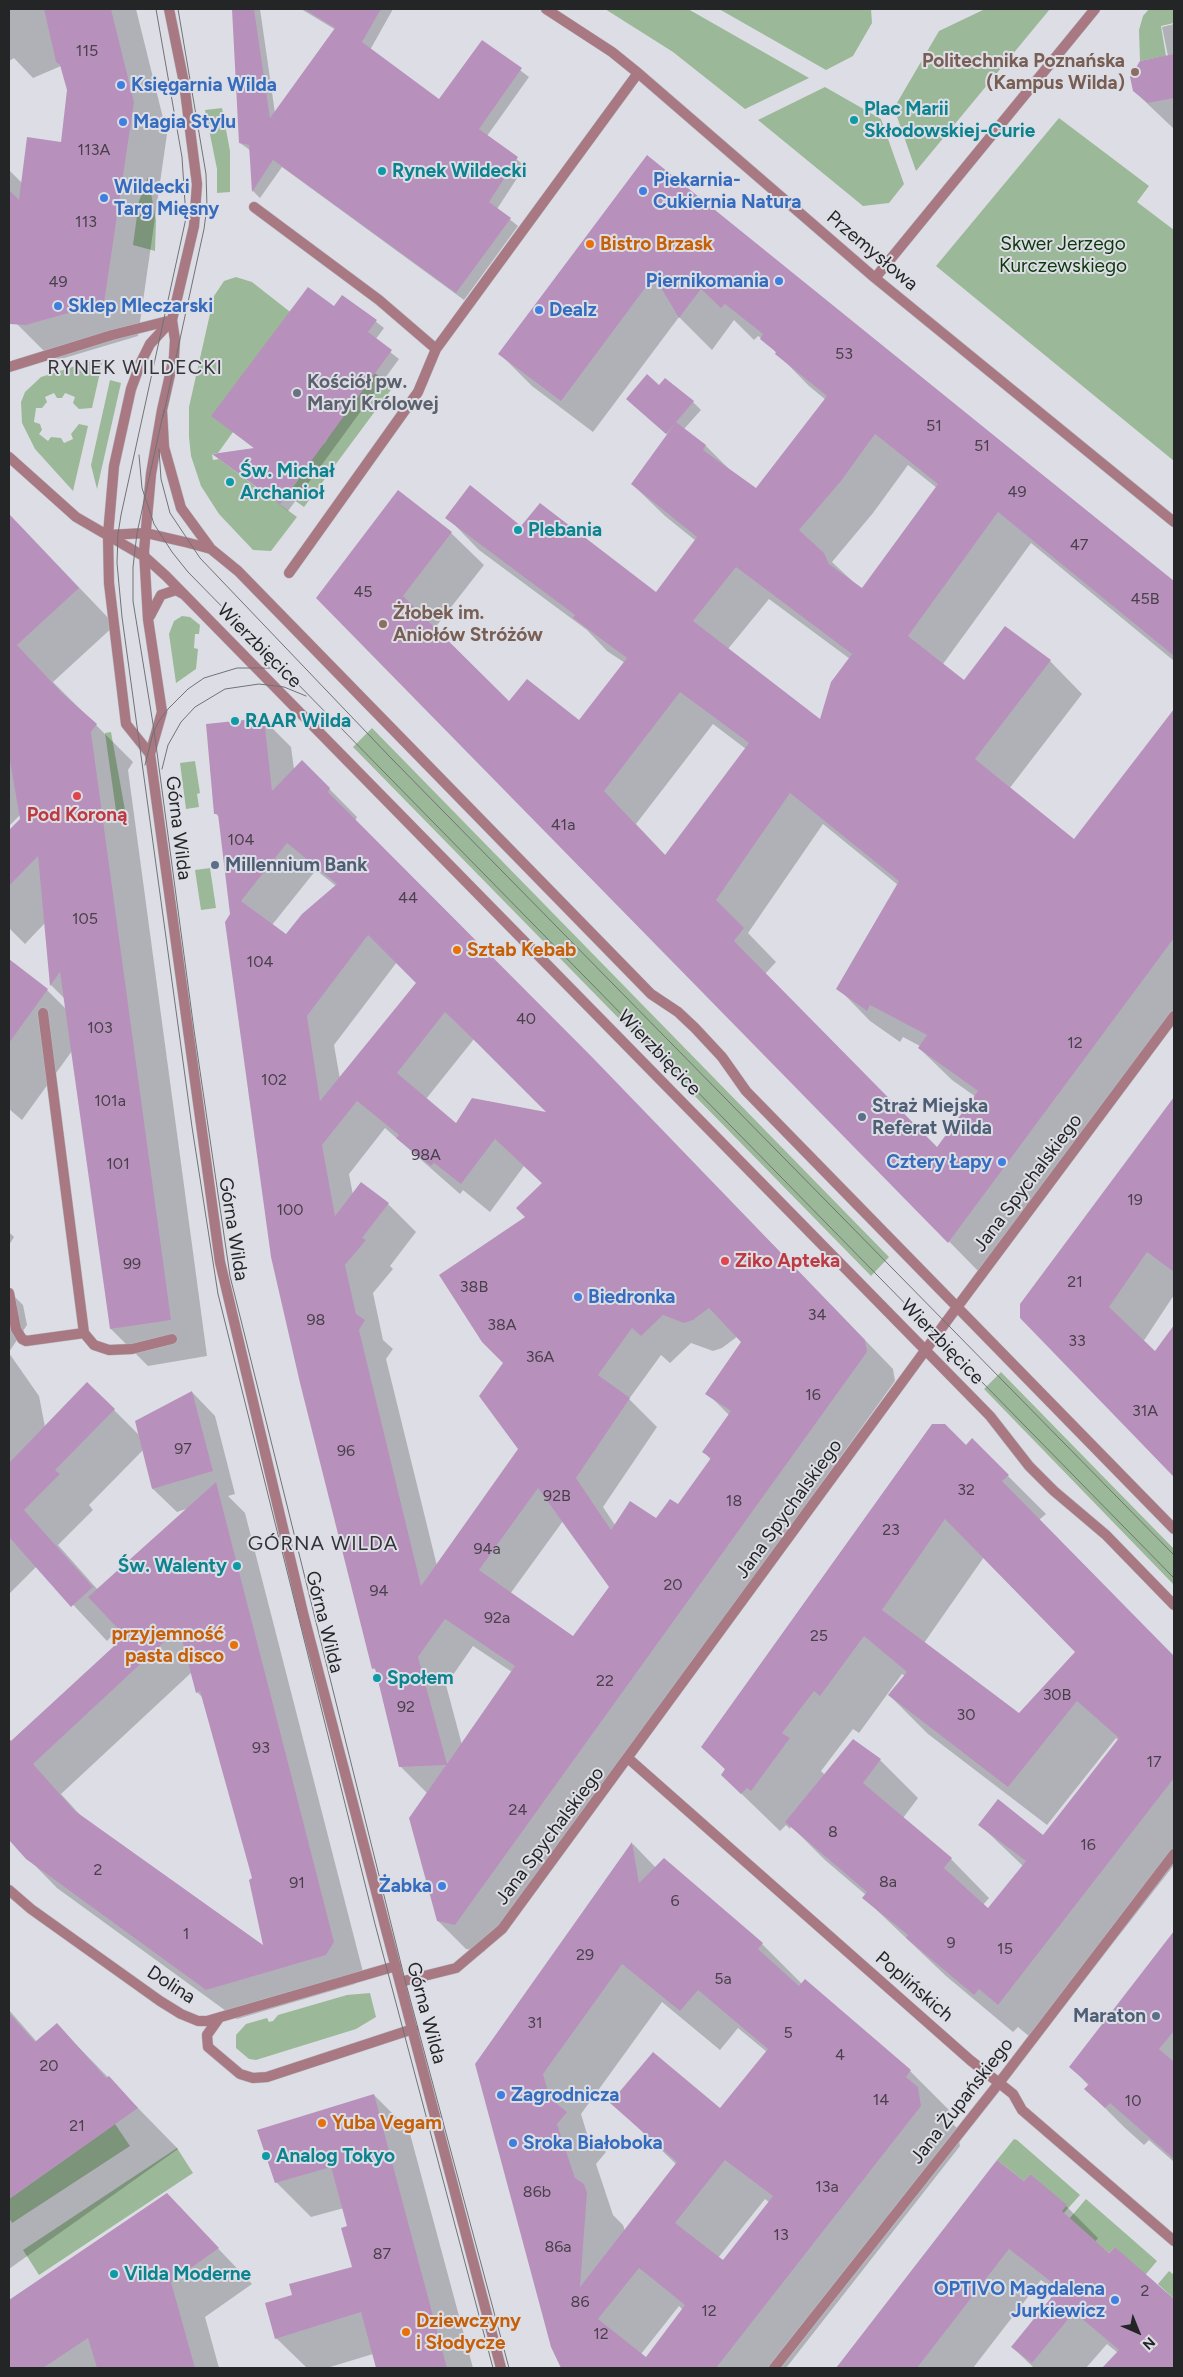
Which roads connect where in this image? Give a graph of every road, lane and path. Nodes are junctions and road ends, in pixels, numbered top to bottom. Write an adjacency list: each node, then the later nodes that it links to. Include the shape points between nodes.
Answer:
1 (169, 9): 7 (street, via 185,90 197,184 194,226)
2 (546, 9): 4 (street, Przemysłowa)
3 (1094, 9): 6 (street)
4 (638, 73): 6 (street, Przemysłowa); 8 (street)
5 (254, 207): 8 (street, via 379,300)
6 (875, 278): 12 (street, Przemysłowa)
7 (172, 320): 9 (street); 10 (street, via 174,357); 14 (street, Górna Wilda, via 150,344 132,388 114,466)
8 (436, 349): 17 (street, via 418,392)
9 (9, 367)
10 (162, 410): 13 (street, Górna Wilda, via 151,474); 15 (street, via 164,447 181,508)
11 (9, 457): 14 (street, Wierzbięcice, via 76,517)
12 (1174, 522)
13 (146, 533): 14 (street, Wierzbięcice); 15 (street, Wierzbięcice); 16 (street, Górna Wilda)
14 (108, 535): 16 (street, Wierzbięcice); 20 (street, Górna Wilda, via 109,583 126,724)
15 (211, 549): 24 (street, Wierzbięcice, via 250,584 651,994 695,1028 722,1057 746,1091)
16 (145, 557): 18 (street, Wierzbięcice); 19 (street, Górna Wilda)
17 (289, 573)
18 (186, 596): 19 (street, via 176,590 161,595); 27 (street, Wierzbięcice)
19 (148, 619): 20 (street, Górna Wilda, via 162,712)
20 (150, 754): 33 (street, Górna Wilda, via 226,1297 303,1614)
21 (43, 1013): 25 (street)
22 (1174, 1016): 24 (street, Jana Spychalskiego)
23 (9, 1294): 25 (street, via 16,1329 22,1339)
24 (957, 1307): 27 (street, Jana Spychalskiego); 28 (street, Wierzbięcice)
25 (84, 1333): 26 (street, via 94,1345 109,1350 132,1349)
26 (172, 1339)
27 (926, 1351): 29 (street, Wierzbięcice, via 990,1416 1029,1466 1106,1535); 30 (street, Jana Spychalskiego)
28 (1174, 1529)
29 (1174, 1605)
30 (629, 1759): 34 (street, Jana Spychalskiego, via 502,1929 456,1968); 37 (street, Poplińskich)
31 (1174, 1854): 37 (street, Jana Żupańskiego)
32 (9, 1890): 35 (street, Dolina, via 31,1909 181,2014 202,2021)
33 (396, 1966): 34 (street, Górna Wilda); 35 (street, Dolina)
34 (400, 1982): 36 (street, Górna Wilda)
35 (226, 2014): 36 (street, via 210,2027 207,2044 212,2052 240,2074 253,2078 267,2077)
36 (413, 2029): 39 (street, Górna Wilda)
37 (999, 2083): 38 (street, Poplińskich, via 1013,2094 1022,2110); 40 (street, Jana Żupańskiego)
38 (1174, 2241)
39 (501, 2368)
40 (774, 2368)

